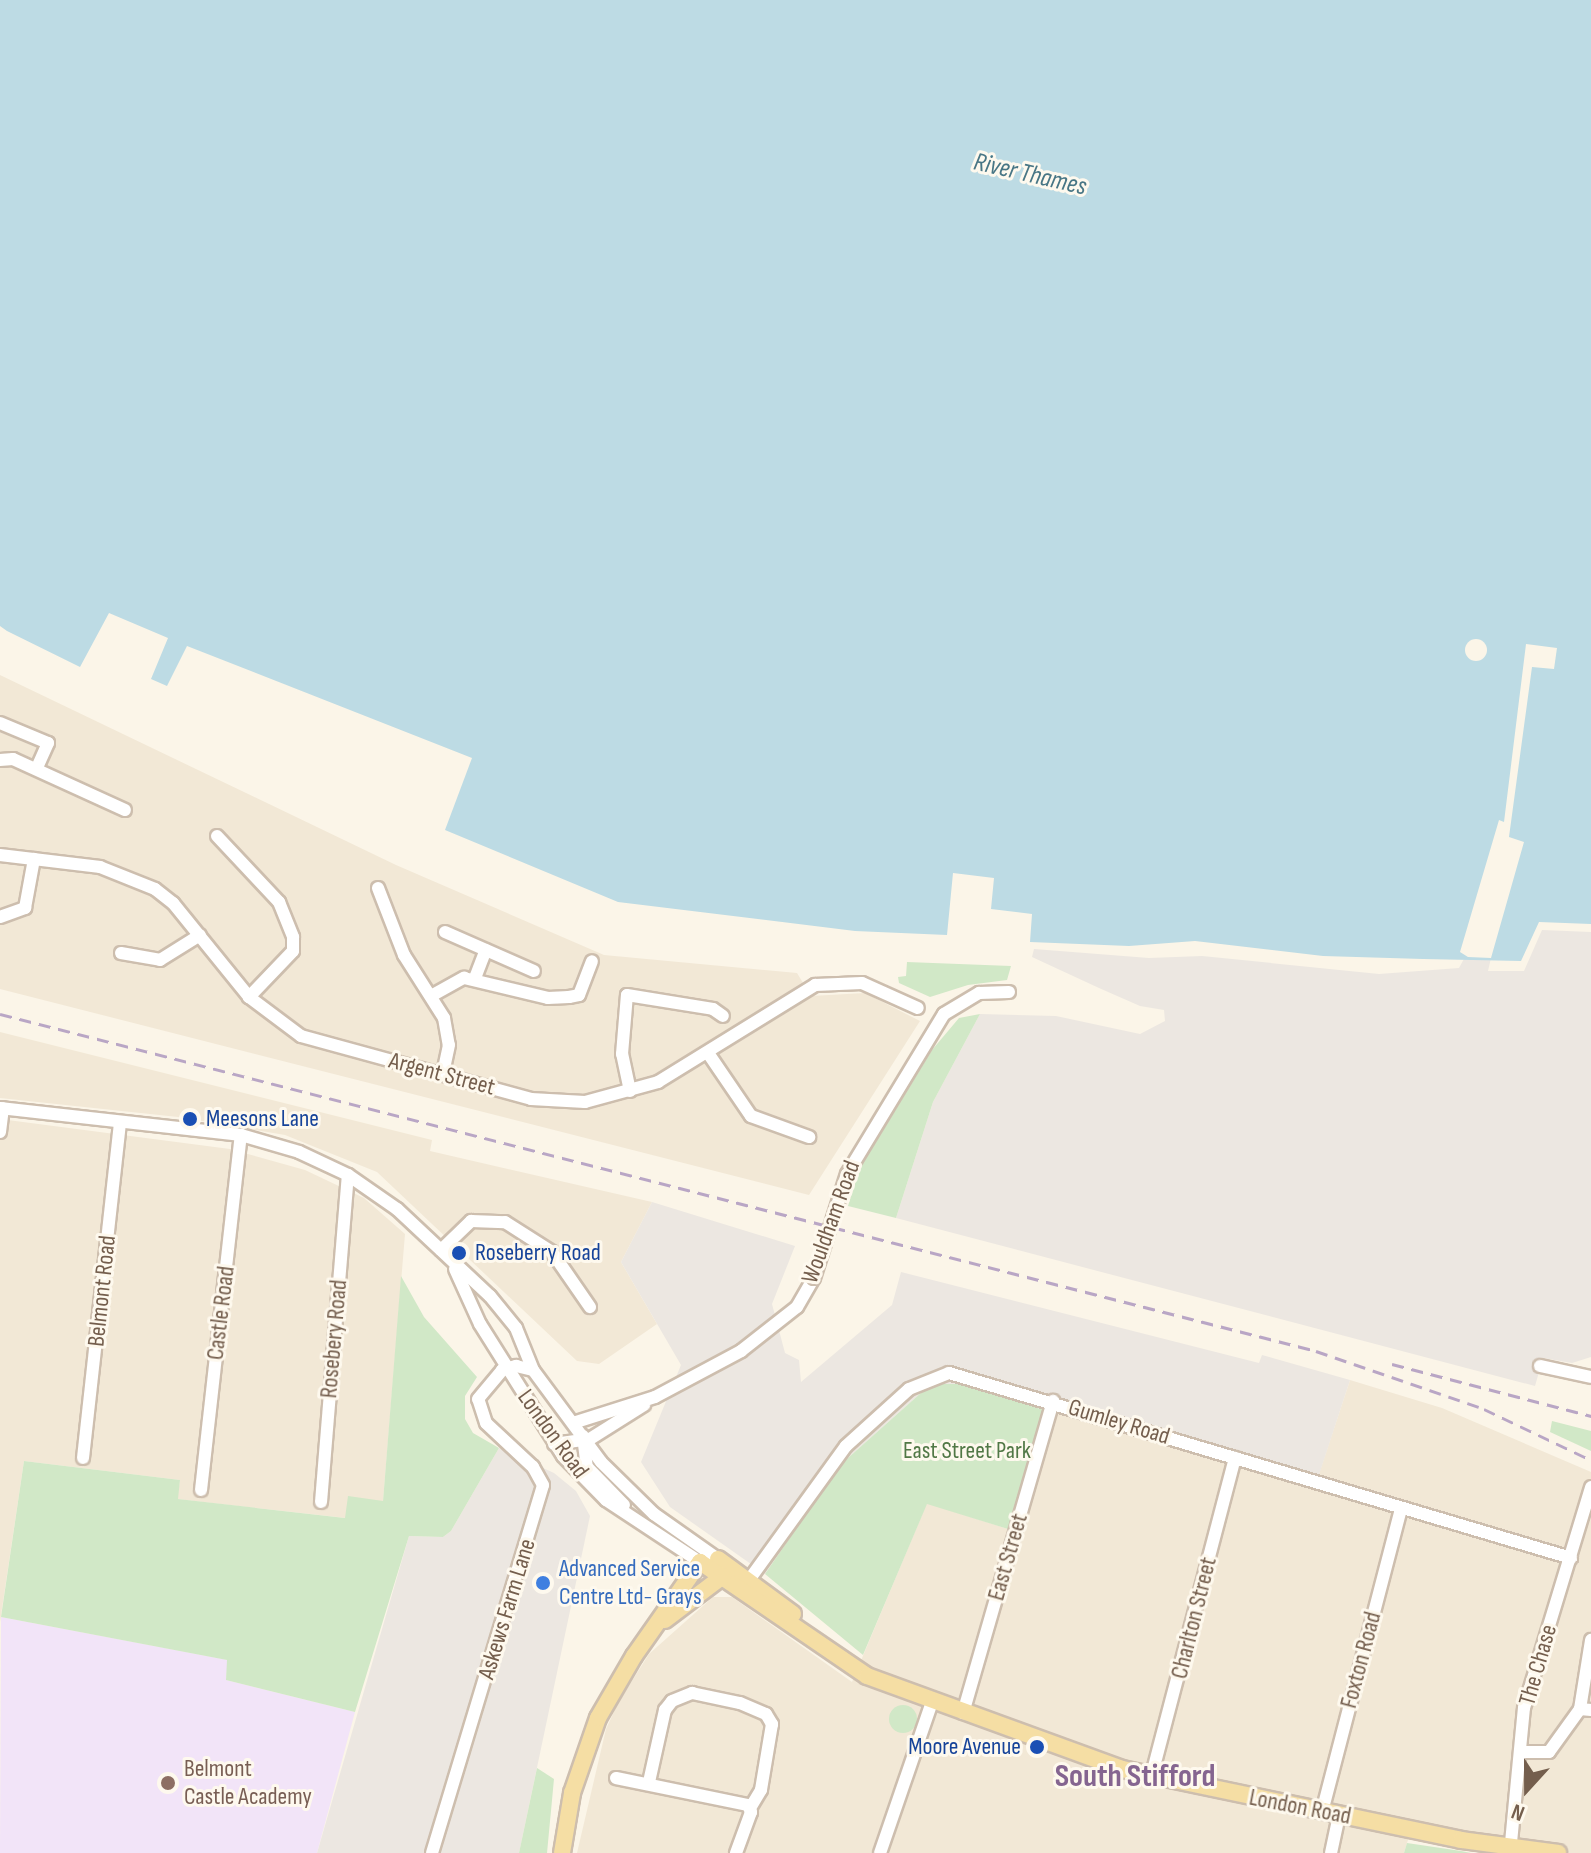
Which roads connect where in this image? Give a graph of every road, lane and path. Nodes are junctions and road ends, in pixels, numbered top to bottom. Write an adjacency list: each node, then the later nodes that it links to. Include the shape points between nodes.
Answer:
1 (0, 723): 3 (street, via 48,743)
2 (0, 760): 3 (street)
3 (37, 768): 4 (street)
4 (125, 810)
5 (217, 836): 19 (street, via 279,902 293,937 293,951)
6 (0, 855): 7 (street, Argent Street)
7 (34, 859): 9 (street, via 25,908); 11 (street, Argent Street, via 100,867 136,878 173,903)
8 (378, 888): 18 (street, via 404,955)
9 (0, 917)
10 (445, 932): 12 (street)
11 (200, 935): 13 (street, via 160,960); 19 (street, Argent Street)
12 (486, 950): 15 (street); 16 (street)
13 (121, 953)
14 (592, 961): 16 (street, via 579,995 569,997 548,998)
15 (534, 971)
16 (475, 978): 18 (street, via 453,982)
17 (1009, 992): 39 (street, Wouldham Road, bridge, via 979,993 944,1014 847,1174 814,1278 776,1327)
18 (431, 996): 23 (street, via 444,1018 449,1045)
19 (249, 997): 23 (street, Argent Street, via 301,1036)
20 (918, 1008): 22 (street, Argent Street, via 862,983 815,985)
21 (723, 1016): 24 (street, via 713,1009 627,995 622,1054)
22 (708, 1053): 24 (street, Argent Street, via 675,1075); 29 (street, via 751,1116)
23 (443, 1073): 24 (street, Argent Street, via 558,1102)
24 (630, 1091)
25 (1, 1108): 26 (street, London Road); 27 (street)
26 (120, 1122): 28 (street, London Road); 46 (street, Belmont Road)
27 (0, 1132)
28 (241, 1135): 30 (street, London Road, via 299,1152); 50 (street, Castle Road)
29 (809, 1137)
30 (348, 1175): 31 (street, London Road, via 397,1209); 51 (street, Rosebery Road)
31 (444, 1253): 32 (street, via 471,1221 505,1222 552,1252 588,1310); 34 (street, London Road); 35 (street, London Road, via 516,1328)
32 (603, 1300)
33 (1540, 1366): 36 (street)
34 (507, 1369): 35 (street); 37 (street); 38 (street, London Road)
35 (533, 1370): 42 (street, London Road)
36 (1587, 1372)
37 (485, 1385): 38 (street, via 505,1383); 70 (street, Askews Farm Lane, via 478,1399 481,1416 533,1467 543,1485)
38 (522, 1394): 45 (street, London Road)
39 (655, 1397): 41 (street, Wouldham Road); 43 (street, Wouldham Road)
40 (1053, 1401): 47 (street, Gumley Road); 57 (street, Gumley Road, via 962,1374 933,1376 911,1387 824,1470); 62 (street, East Street)
41 (593, 1420): 42 (street, Wouldham Road); 44 (street)
42 (573, 1423): 44 (street, London Road)
43 (610, 1430): 44 (street, Wouldham Road); 48 (street, via 602,1440)
44 (582, 1438): 45 (street, Wouldham Road); 48 (street, London Road); 53 (street, via 587,1467)
45 (554, 1444): 53 (street, London Road, via 585,1481)
46 (83, 1458)
47 (1235, 1458): 52 (street, Gumley Road); 65 (street, Charlton Street)
48 (601, 1462): 56 (street, London Road)
49 (1591, 1487): 54 (street, The Chase)
50 (201, 1490)
51 (321, 1502)
52 (1401, 1508): 54 (street, Gumley Road); 68 (street, Foxton Road)
53 (639, 1523): 55 (street, London Road)
54 (1571, 1558): 63 (street, The Chase, via 1523,1716)
55 (700, 1562): 56 (main road); 58 (main road)
56 (720, 1568): 57 (main road, London Road); 58 (main road)
57 (749, 1588): 60 (main road, London Road, via 867,1676)
58 (654, 1629): 71 (main road, via 598,1718 572,1793)
59 (1591, 1640): 61 (street)
60 (932, 1702): 62 (main road, London Road); 73 (street)
61 (1586, 1710): 63 (street, via 1549,1752)
62 (963, 1713): 65 (main road, London Road)
63 (1521, 1752): 69 (street, The Chase)
64 (616, 1778): 66 (street)
65 (1151, 1778): 68 (main road, London Road)
66 (649, 1782): 67 (street, via 740,1801); 67 (street, via 665,1710 672,1701 696,1693 740,1703 766,1714 772,1724 761,1790)
67 (750, 1808): 72 (street)
68 (1330, 1813): 69 (main road, London Road); 74 (street, Foxton Road)
69 (1511, 1850): 75 (main road, London Road)
70 (432, 1853)
71 (562, 1853)
72 (736, 1853)
73 (880, 1853)
74 (1331, 1853)
75 (1558, 1853)

